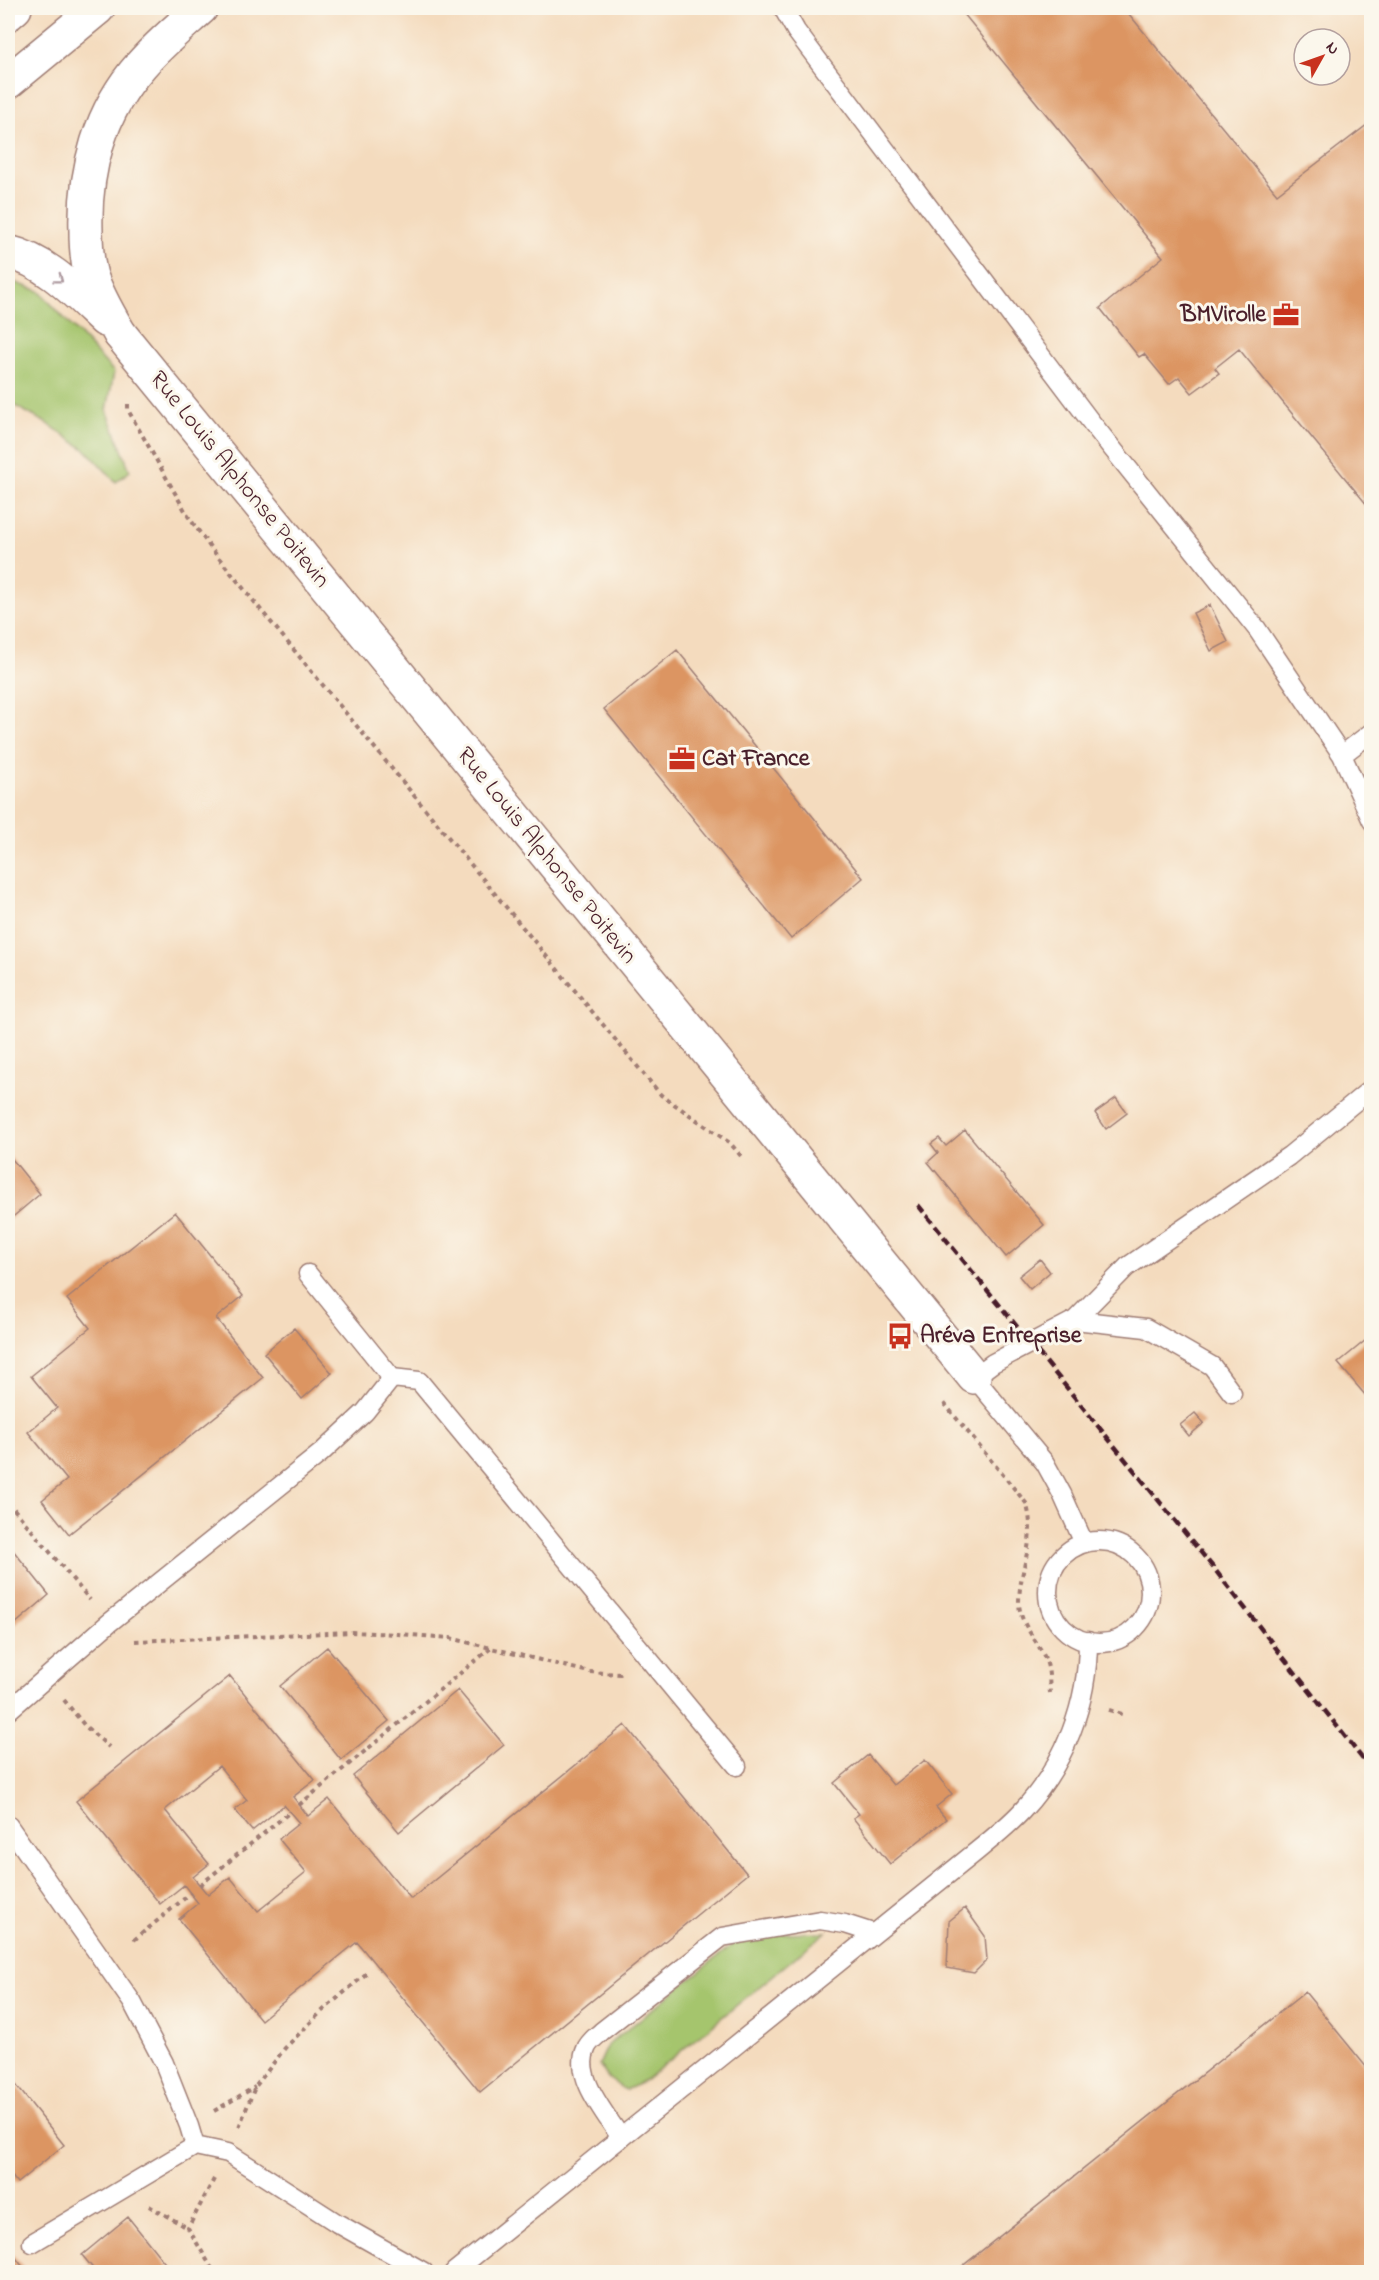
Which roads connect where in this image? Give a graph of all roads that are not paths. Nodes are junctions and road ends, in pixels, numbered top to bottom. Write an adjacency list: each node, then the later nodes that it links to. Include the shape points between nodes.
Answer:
1 (15, 8): 5 (street)
2 (98, 8): 6 (street)
3 (201, 8): 8 (street, via 140,65 98,136 85,212 86,252 98,292)
4 (783, 8): 10 (lane, via 796,31 1091,422 1257,629)
5 (8, 14)
6 (8, 82)
7 (8, 252): 8 (street, one-way to 8, via 38,264)
8 (120, 334): 15 (street, Rue Louis Alphonse Poitevin)
9 (1371, 732): 10 (lane)
10 (1342, 755): 11 (lane)
11 (1371, 821)
12 (1371, 1088): 14 (lane, via 1289,1156 1127,1267)
13 (308, 1274): 16 (lane)
14 (1075, 1320): 15 (lane); 17 (lane, via 1146,1328 1212,1366)
15 (974, 1377): 18 (lane, via 1045,1464)
16 (392, 1378): 20 (lane, via 365,1412 321,1453 109,1623); 21 (lane, via 419,1381)
17 (1232, 1393)
18 (1084, 1543): 19 (lane, via 1056,1565 1050,1577 1049,1601 1066,1631); 19 (lane, via 1111,1542 1124,1547 1143,1566 1150,1592 1146,1612 1134,1629 1113,1641)
19 (1088, 1641): 23 (lane, via 1082,1701 1063,1753 1043,1786 1024,1810 977,1851)
20 (8, 1711)
21 (737, 1766)
22 (8, 1825): 25 (lane, via 132,2002 164,2063)
23 (873, 1933): 24 (lane); 24 (lane, via 820,1920 722,1937 602,2031 586,2047 582,2065 586,2082)
24 (621, 2138): 28 (lane)
25 (195, 2146): 26 (lane); 27 (lane, via 228,2153)
26 (32, 2243)
27 (424, 2272)
28 (454, 2272)

